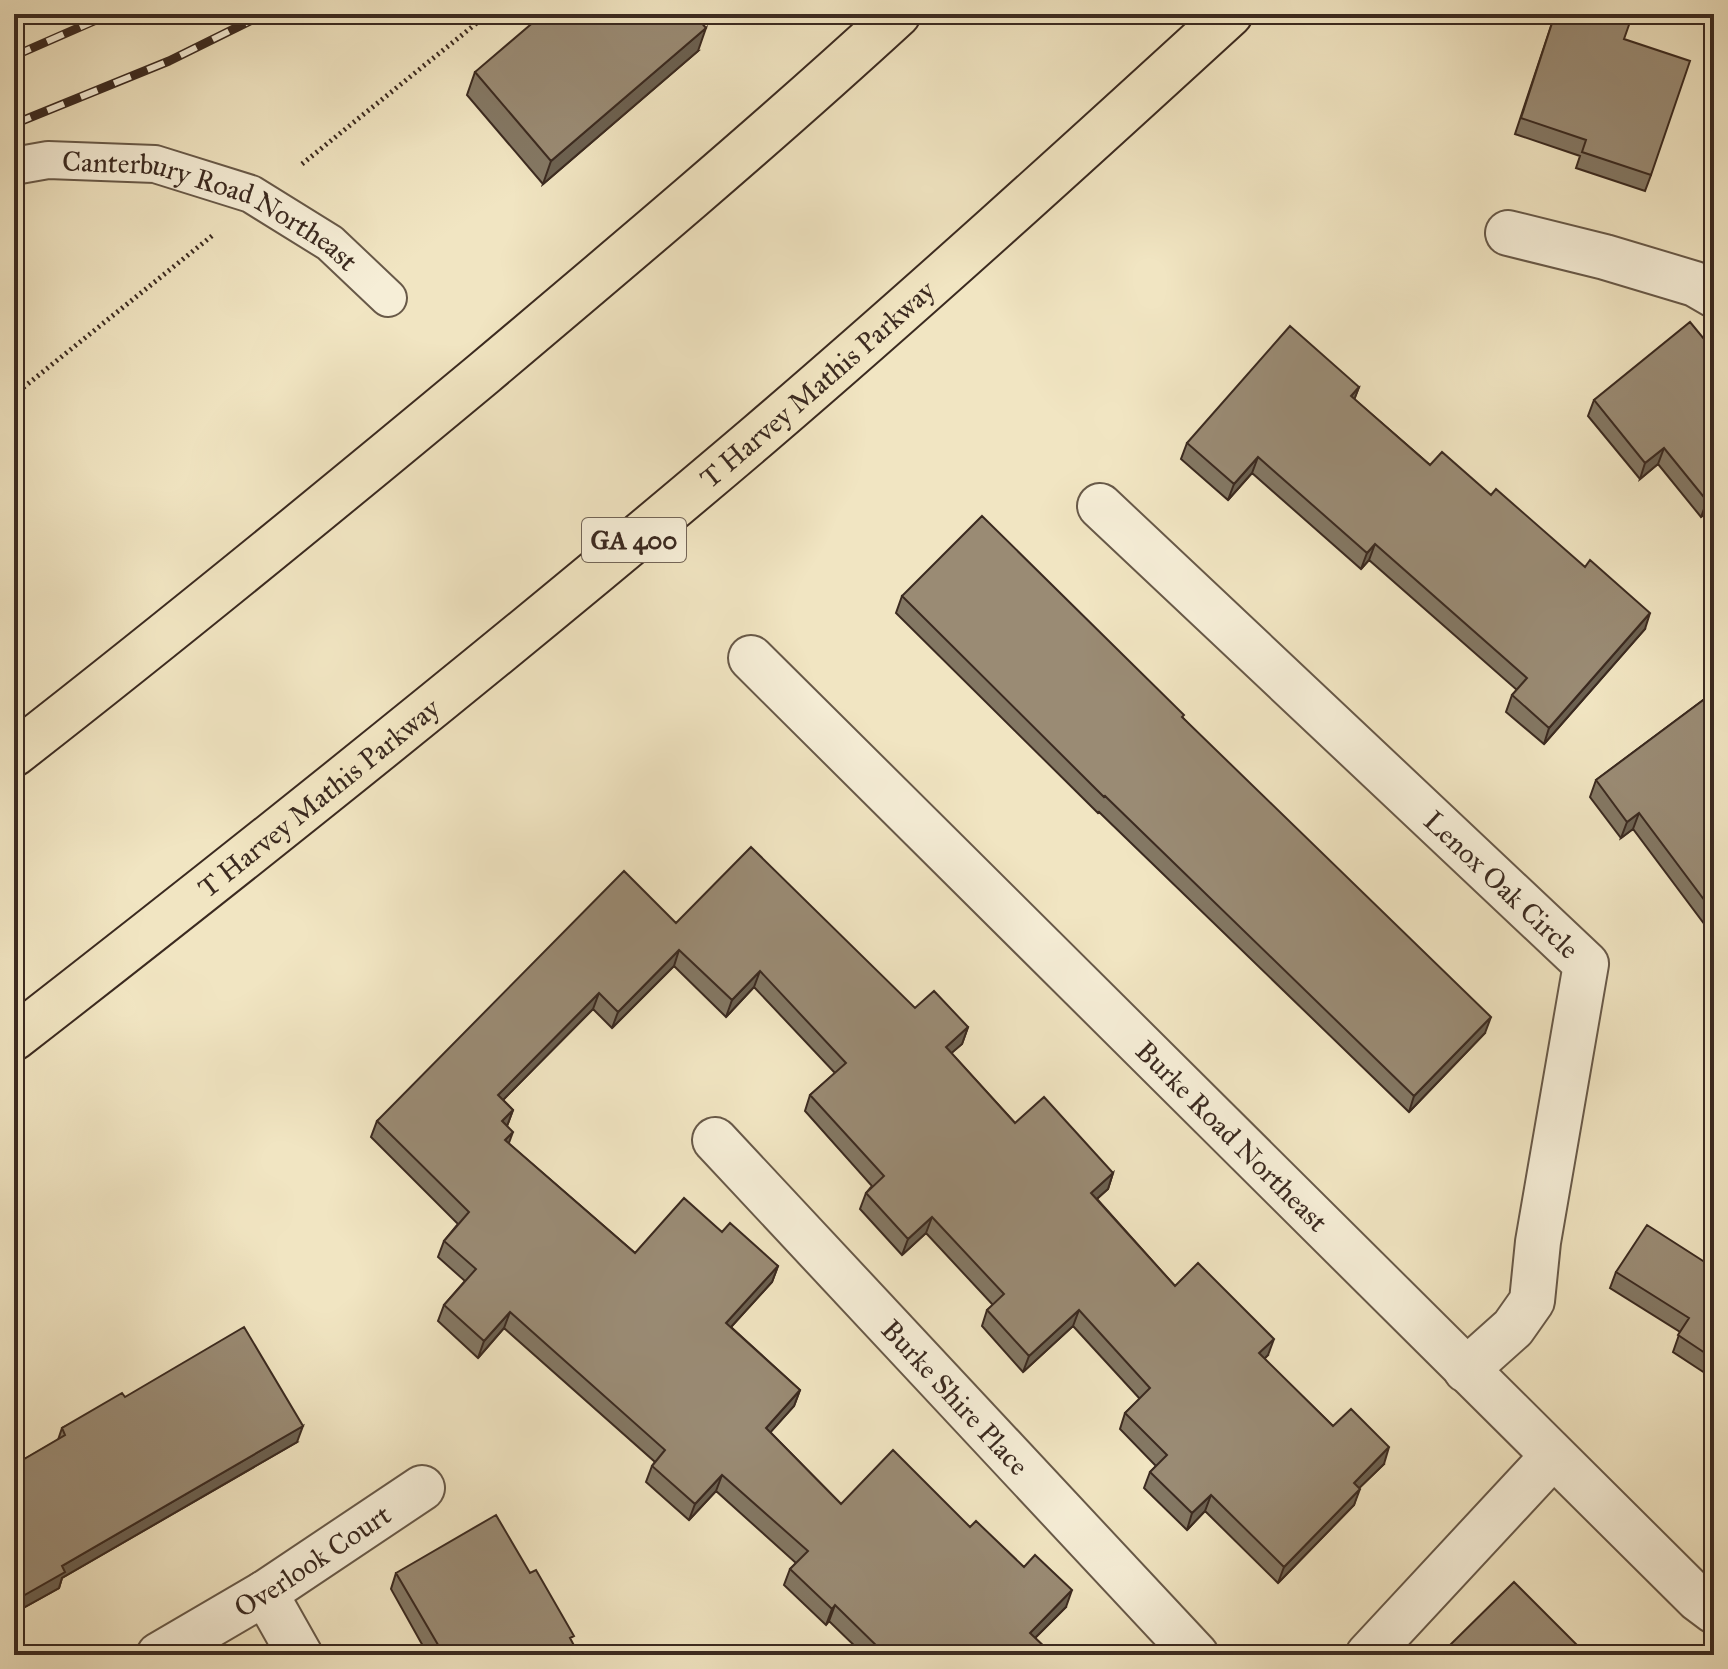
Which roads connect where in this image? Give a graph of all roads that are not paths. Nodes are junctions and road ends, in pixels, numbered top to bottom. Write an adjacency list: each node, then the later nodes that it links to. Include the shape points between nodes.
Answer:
1 (898, 14): 9 (highway, via 602,274)
2 (1230, 14): 10 (highway, T Harvey Mathis Parkway / GA 400, via 761,434 486,664)
3 (14, 166): 6 (lane, Canterbury Road Northeast, via 48,160 155,164 251,194 330,243)
4 (1508, 233): 5 (street, via 1695,284)
5 (1714, 295)
6 (388, 298)
7 (1100, 506): 12 (street, Lenox Oak Circle, via 1586,964 1532,1301 1513,1328)
8 (751, 658): 12 (street, Burke Road Northeast)
9 (14, 754)
10 (14, 1038)
11 (715, 1140): 19 (street, Burke Shire Place)
12 (1466, 1370): 13 (street, Burke Road Northeast)
13 (1553, 1456): 16 (street, Burke Road Northeast); 20 (street)
14 (422, 1488): 15 (street, Overlook Court)
15 (265, 1593): 17 (street, Overlook Court); 18 (street)
16 (1714, 1611)
17 (159, 1655)
18 (300, 1655)
19 (1196, 1655)
20 (1368, 1655)

